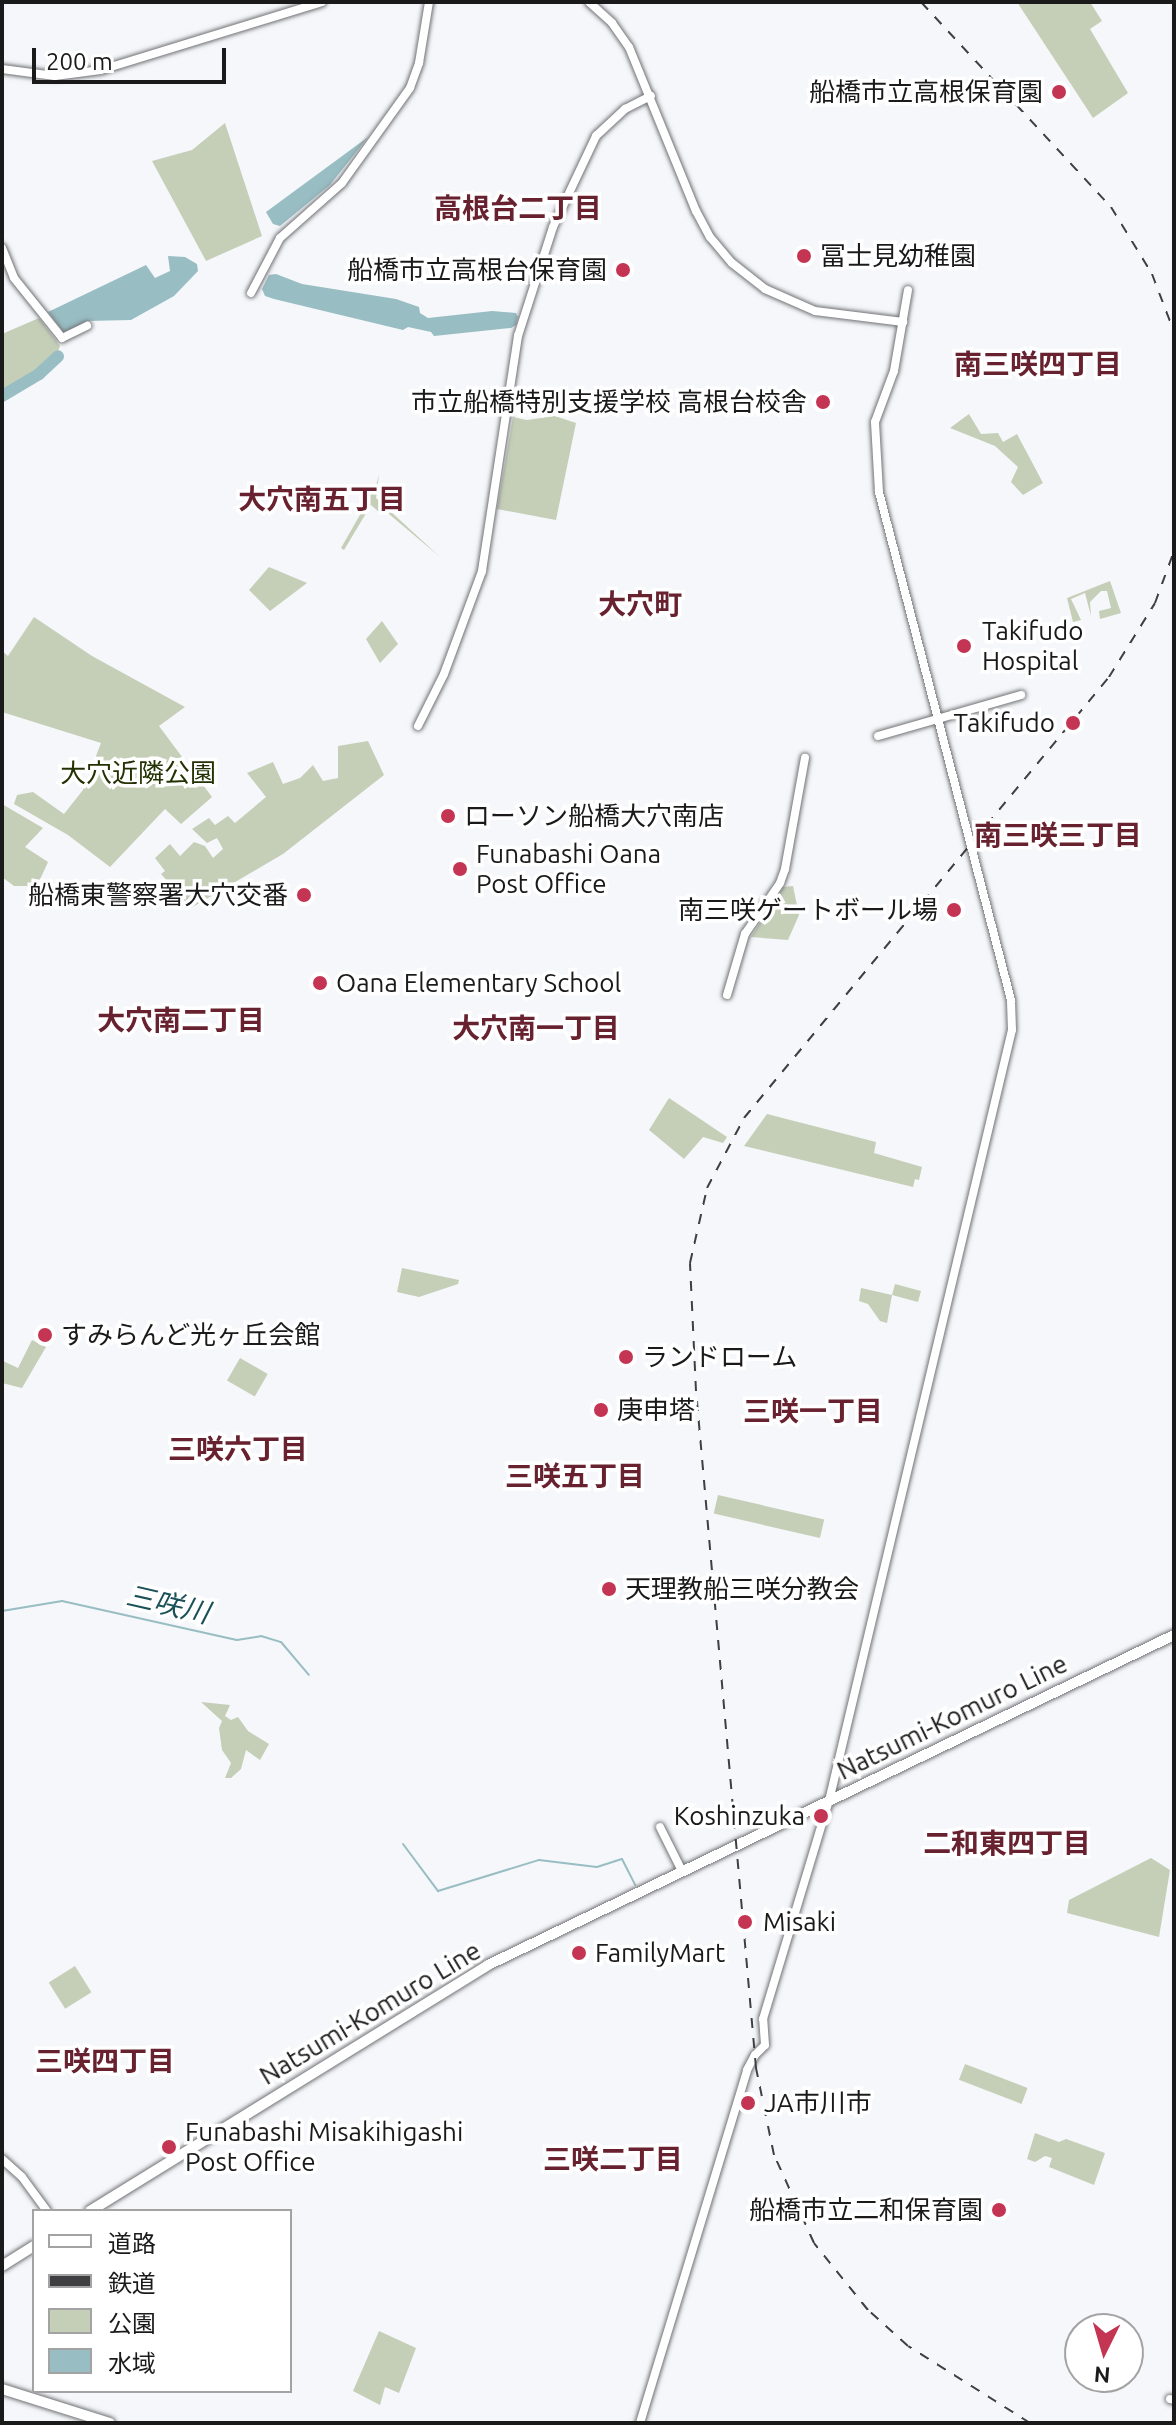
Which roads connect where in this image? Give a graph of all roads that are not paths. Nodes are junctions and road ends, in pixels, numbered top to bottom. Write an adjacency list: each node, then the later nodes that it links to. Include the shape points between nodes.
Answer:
1 (322, 2): 4 (street, via 101,70 55,76)
2 (429, 2): 8 (street, via 410,88 345,180 280,238)
3 (589, 2): 5 (street, via 622,36)
4 (2, 69)
5 (651, 96): 9 (street, via 696,211 738,270 780,298 815,311); 13 (street, via 625,109 596,136 553,227 518,336 482,571 444,674)
6 (2, 248): 10 (street, via 14,278 62,338)
7 (908, 290): 9 (street)
8 (251, 293)
9 (903, 322): 12 (street, via 894,371 875,422 876,470)
10 (87, 326)
11 (1021, 695): 12 (street)
12 (937, 720): 14 (street); 18 (street, via 1011,1000 1012,1030)
13 (418, 726)
14 (878, 736)
15 (805, 758): 16 (street, via 785,869 745,934)
16 (727, 995)
17 (1174, 1635): 18 (main road, Natsumi-Komuro Line)
18 (829, 1801): 20 (main road, Natsumi-Komuro Line); 28 (street, via 763,2019 765,2045 747,2070)
19 (660, 1827): 20 (street)
20 (682, 1871): 23 (main road, Natsumi-Komuro Line, via 488,1965)
21 (2, 2159): 22 (street)
22 (46, 2209)
23 (93, 2209)
24 (32, 2247): 25 (main road)
25 (2, 2266)
26 (2, 2389): 27 (main road)
27 (103, 2422)
28 (640, 2423)

